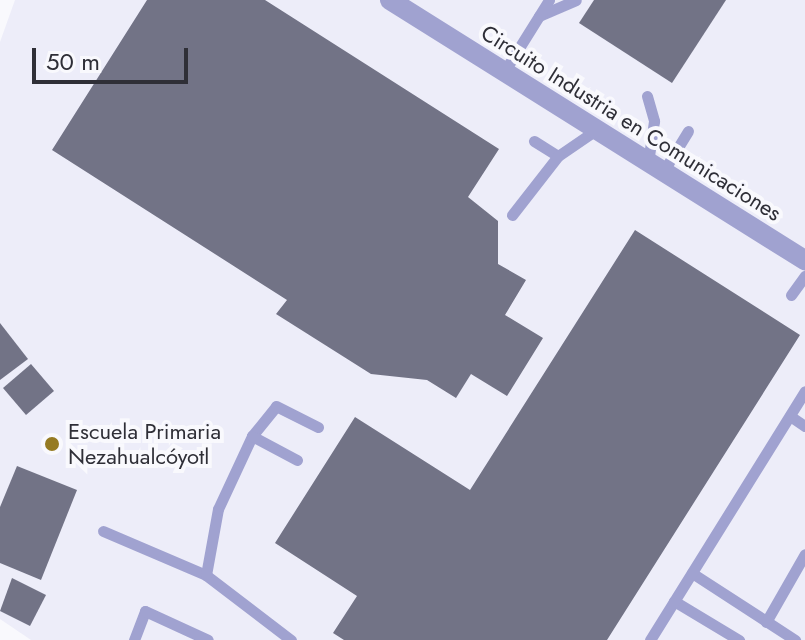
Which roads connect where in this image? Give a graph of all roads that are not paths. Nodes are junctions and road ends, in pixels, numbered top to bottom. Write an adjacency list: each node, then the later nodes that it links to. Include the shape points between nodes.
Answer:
1 (390, 0): 5 (street, Circuito Industria en Comunicaciones)
2 (549, 0): 4 (lane)
3 (576, 0): 4 (lane)
4 (539, 17): 5 (lane)
5 (504, 72): 7 (street, Circuito Industria en Comunicaciones)
6 (647, 96): 11 (lane)
7 (596, 130): 10 (lane); 11 (street, Circuito Industria en Comunicaciones)
8 (688, 131): 11 (lane)
9 (534, 141): 10 (lane)
10 (558, 156): 12 (lane)
11 (656, 168): 13 (street, Circuito Industria en Comunicaciones)
12 (512, 215)
13 (805, 260)
14 (805, 276): 15 (lane)
15 (791, 295)
16 (805, 391): 17 (lane)
17 (790, 416): 18 (lane); 24 (lane)
18 (805, 426)
19 (318, 427): 20 (lane, via 276,406)
20 (252, 436): 21 (lane); 25 (lane, via 218,509)
21 (297, 460)
22 (103, 531): 25 (lane)
23 (805, 554): 26 (lane)
24 (692, 573): 27 (lane); 28 (lane)
25 (206, 575): 31 (lane)
26 (800, 576): 28 (lane)
27 (674, 601): 32 (lane); 33 (lane)
28 (766, 622): 34 (lane)
29 (134, 640): 30 (lane, via 145,611)
30 (208, 640)
31 (291, 640)
32 (650, 640)
33 (739, 640)
34 (795, 640)

